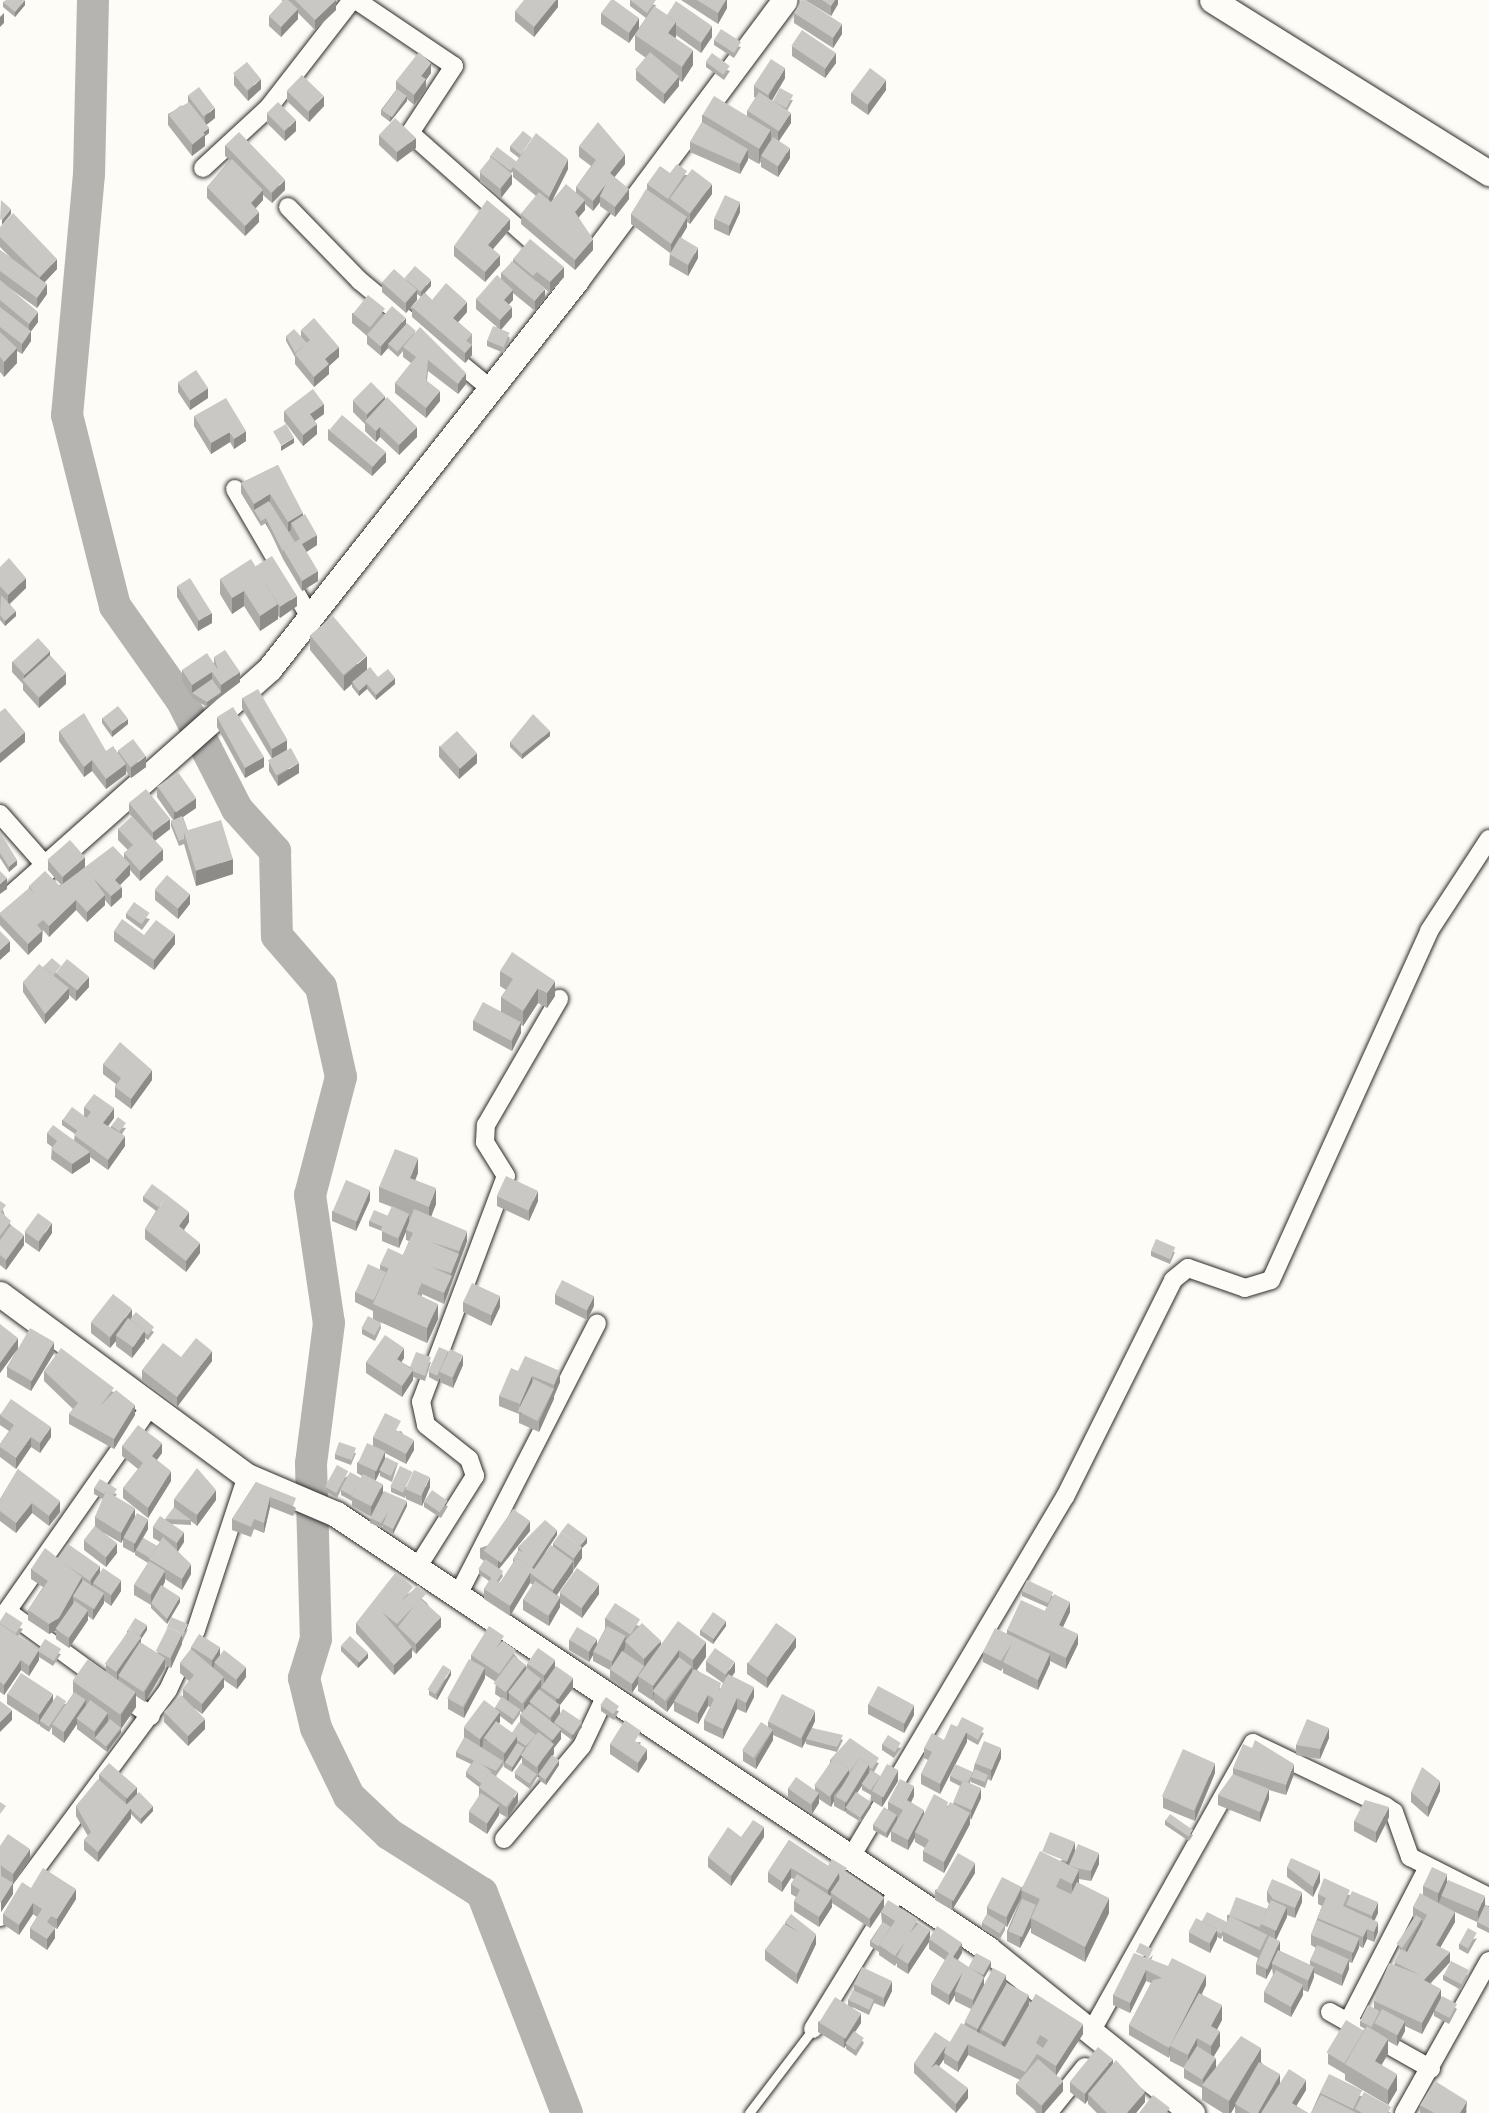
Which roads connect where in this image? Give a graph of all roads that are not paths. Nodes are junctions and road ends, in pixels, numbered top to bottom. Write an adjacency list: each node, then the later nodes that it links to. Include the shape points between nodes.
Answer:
1 (354, 0): 4 (street, via 269,108); 7 (street, via 454,66 410,134)
2 (785, 0): 7 (street)
3 (1212, 0): 5 (street)
4 (203, 168)
5 (1489, 173)
6 (288, 206): 8 (street, via 360,281)
7 (576, 280): 8 (street)
8 (490, 389): 10 (street)
9 (235, 489): 10 (street)
10 (311, 619): 13 (street, via 217,720)
11 (0, 814): 13 (street)
12 (1489, 839): 26 (street, via 1429,931 1271,1280 1245,1288 1188,1268 1173,1280 1066,1497)
13 (46, 866): 14 (street)
14 (0, 908)
15 (559, 999): 20 (street, via 486,1125 485,1142 506,1176 420,1410 432,1432 470,1459 475,1476)
16 (0, 1294): 18 (street)
17 (597, 1323): 21 (street)
18 (150, 1407): 19 (street); 22 (street)
19 (246, 1476): 20 (street, via 336,1514); 24 (street, via 196,1630)
20 (417, 1568): 21 (street)
21 (458, 1595): 23 (street)
22 (4, 1616): 24 (street)
23 (607, 1692): 25 (street, via 582,1746); 26 (street)
24 (152, 1716): 30 (street)
25 (504, 1839)
26 (851, 1857): 28 (street)
27 (1428, 1867): 29 (street); 33 (street); 35 (street, via 1402,1847 1394,1812 1253,1743)
28 (898, 1890): 34 (street); 35 (street)
29 (1489, 1897)
30 (0, 1916)
31 (1489, 1961): 36 (street)
32 (1330, 2012): 33 (street)
33 (1348, 2022): 36 (street)
34 (812, 2029): 37 (lane)
35 (1099, 2035): 38 (street); 39 (street)
36 (1431, 2069): 40 (street)
37 (749, 2113)
38 (1048, 2113)
39 (1192, 2113)
40 (1404, 2113)

